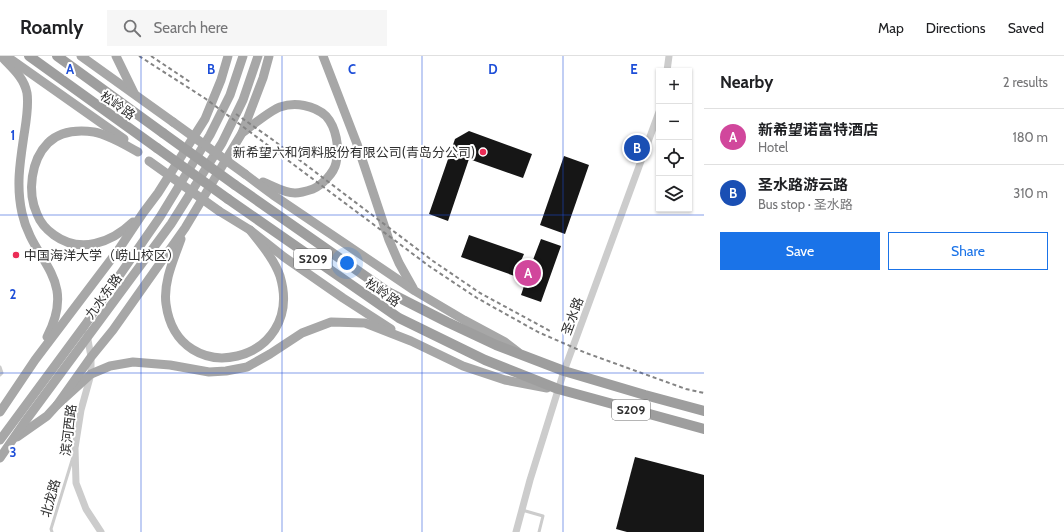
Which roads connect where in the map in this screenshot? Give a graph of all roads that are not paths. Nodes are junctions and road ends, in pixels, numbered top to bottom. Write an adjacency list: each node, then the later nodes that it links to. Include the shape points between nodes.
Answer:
1 (1, 56): 30 (main road, via 23,81 27,94 27,116 18,189 26,225 55,281 57,294 54,323)
2 (6, 56): 19 (main road, via 125,140)
3 (28, 56): 35 (highway, 松岭路 / S209, bridge, via 398,318 485,360)
4 (57, 56): 28 (highway, 松岭路 / S209, bridge, via 388,292 447,322)
5 (81, 56): 16 (main road)
6 (116, 56): 16 (main road)
7 (223, 56): 15 (main road)
8 (228, 56): 15 (main road)
9 (243, 56): 25 (main road, 九水东路, via 230,95 210,135 160,217)
10 (258, 56): 26 (main road, 九水东路, via 243,100 222,143 171,224)
11 (269, 56): 18 (main road)
12 (323, 56): 24 (main road, via 357,144 389,240)
13 (669, 56): 14 (street)
14 (667, 68)
15 (217, 90): 21 (main road, via 204,119)
16 (134, 94): 20 (main road, bridge)
17 (656, 120): 32 (street, 圣水路)
18 (242, 133): 20 (main road, via 279,108 303,105 326,116 338,144 336,164 326,180 306,192 294,193 279,189); 22 (main road)
19 (138, 152): 21 (main road, via 96,132 74,132 56,137 48,143 36,163 31,186 37,216 50,232 68,243 90,245 101,242 132,224); 23 (main road, bridge, via 219,211)
20 (246, 174): 24 (main road)
21 (143, 213): 30 (main road)
22 (184, 228): 23 (main road, via 170,270 166,292 168,314 177,335 187,345 208,356 218,358 230,358 254,350 273,332 281,315 283,295 280,276 272,260); 29 (main road)
23 (250, 230): 27 (main road, via 336,294)
24 (415, 291): 28 (main road, via 506,342)
25 (85, 325): 26 (street, 滨河西路); 40 (main road, 九水东路)
26 (88, 338): 29 (street, 滨河西路); 41 (main road, 九水东路)
27 (411, 341): 33 (main road, via 365,323 331,322 302,334 247,367 209,372 133,362 110,366); 35 (main road, via 463,366 505,380)
28 (520, 354): 32 (highway, 松岭路 / S209)
29 (91, 357): 33 (street, 滨河西路); 36 (main road)
30 (35, 360): 38 (main road)
31 (0, 366): 34 (lane)
32 (564, 371): 35 (street, 圣水路); 37 (highway, 松岭路 / S209)
33 (91, 374): 36 (main road); 42 (street, 滨河西路, via 81,410)
34 (0, 375)
35 (558, 390): 39 (highway, 松岭路 / S209); 44 (street, 圣水路)
36 (57, 405): 41 (main road, via 47,416)
37 (704, 411)
38 (0, 412)
39 (704, 429)
40 (0, 440)
41 (12, 440): 43 (main road, 九水东路)
42 (75, 448): 45 (lane, 北龙路); 46 (street, 滨河西路, via 76,483 86,509)
43 (0, 458)
44 (522, 510): 47 (street, 圣水路); 48 (lane, via 543,516)
45 (52, 532)
46 (101, 532)
47 (516, 532)
48 (539, 532)

